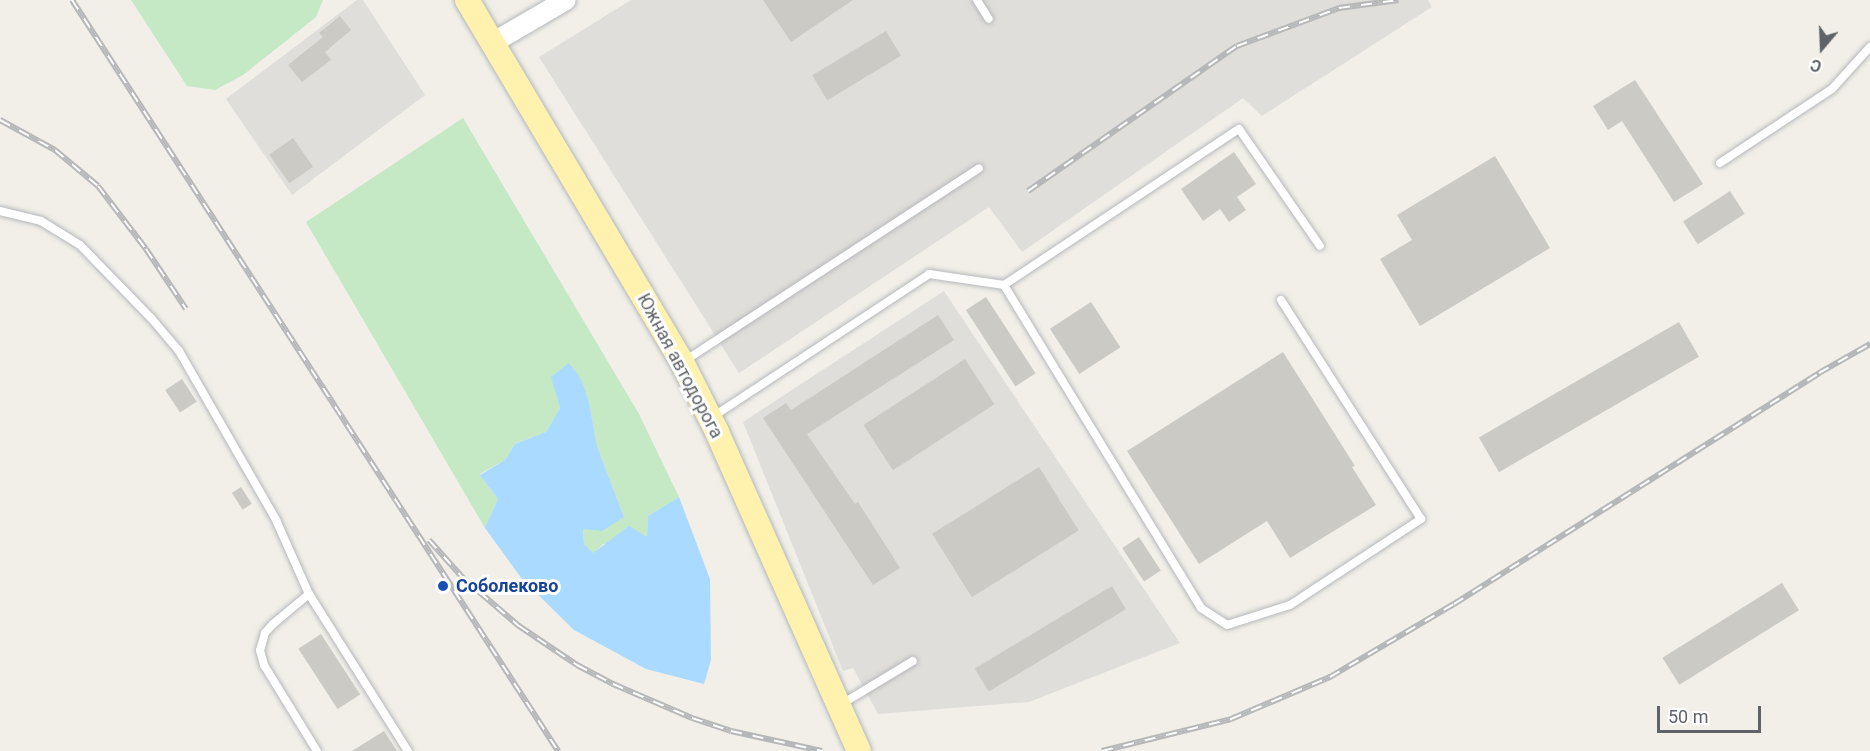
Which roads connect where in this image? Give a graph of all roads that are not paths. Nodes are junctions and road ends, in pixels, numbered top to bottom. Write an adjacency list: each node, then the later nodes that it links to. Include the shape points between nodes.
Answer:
1 (467, 0): 5 (main road, Южная автодорога)
2 (566, 0): 5 (street)
3 (977, 0): 4 (lane)
4 (989, 20)
5 (494, 42): 13 (main road, Южная автодорога)
6 (1870, 46): 7 (lane, via 1832,89)
7 (1720, 163)
8 (979, 168): 13 (lane)
9 (0, 211): 15 (lane, via 41,221 80,245 179,351 276,520)
10 (1320, 246): 11 (lane, via 1239,129)
11 (1004, 285): 12 (lane, via 1202,608 1227,625 1290,605 1421,519); 14 (lane, via 929,274)
12 (1281, 300)
13 (682, 362): 14 (main road, Южная автодорога)
14 (710, 418): 17 (main road, Южная автодорога)
15 (309, 594): 18 (lane, via 273,624 260,650 264,665); 19 (lane)
16 (913, 661): 17 (lane)
17 (839, 705): 20 (main road, Южная автодорога)
18 (317, 751)
19 (408, 751)
20 (859, 751)

